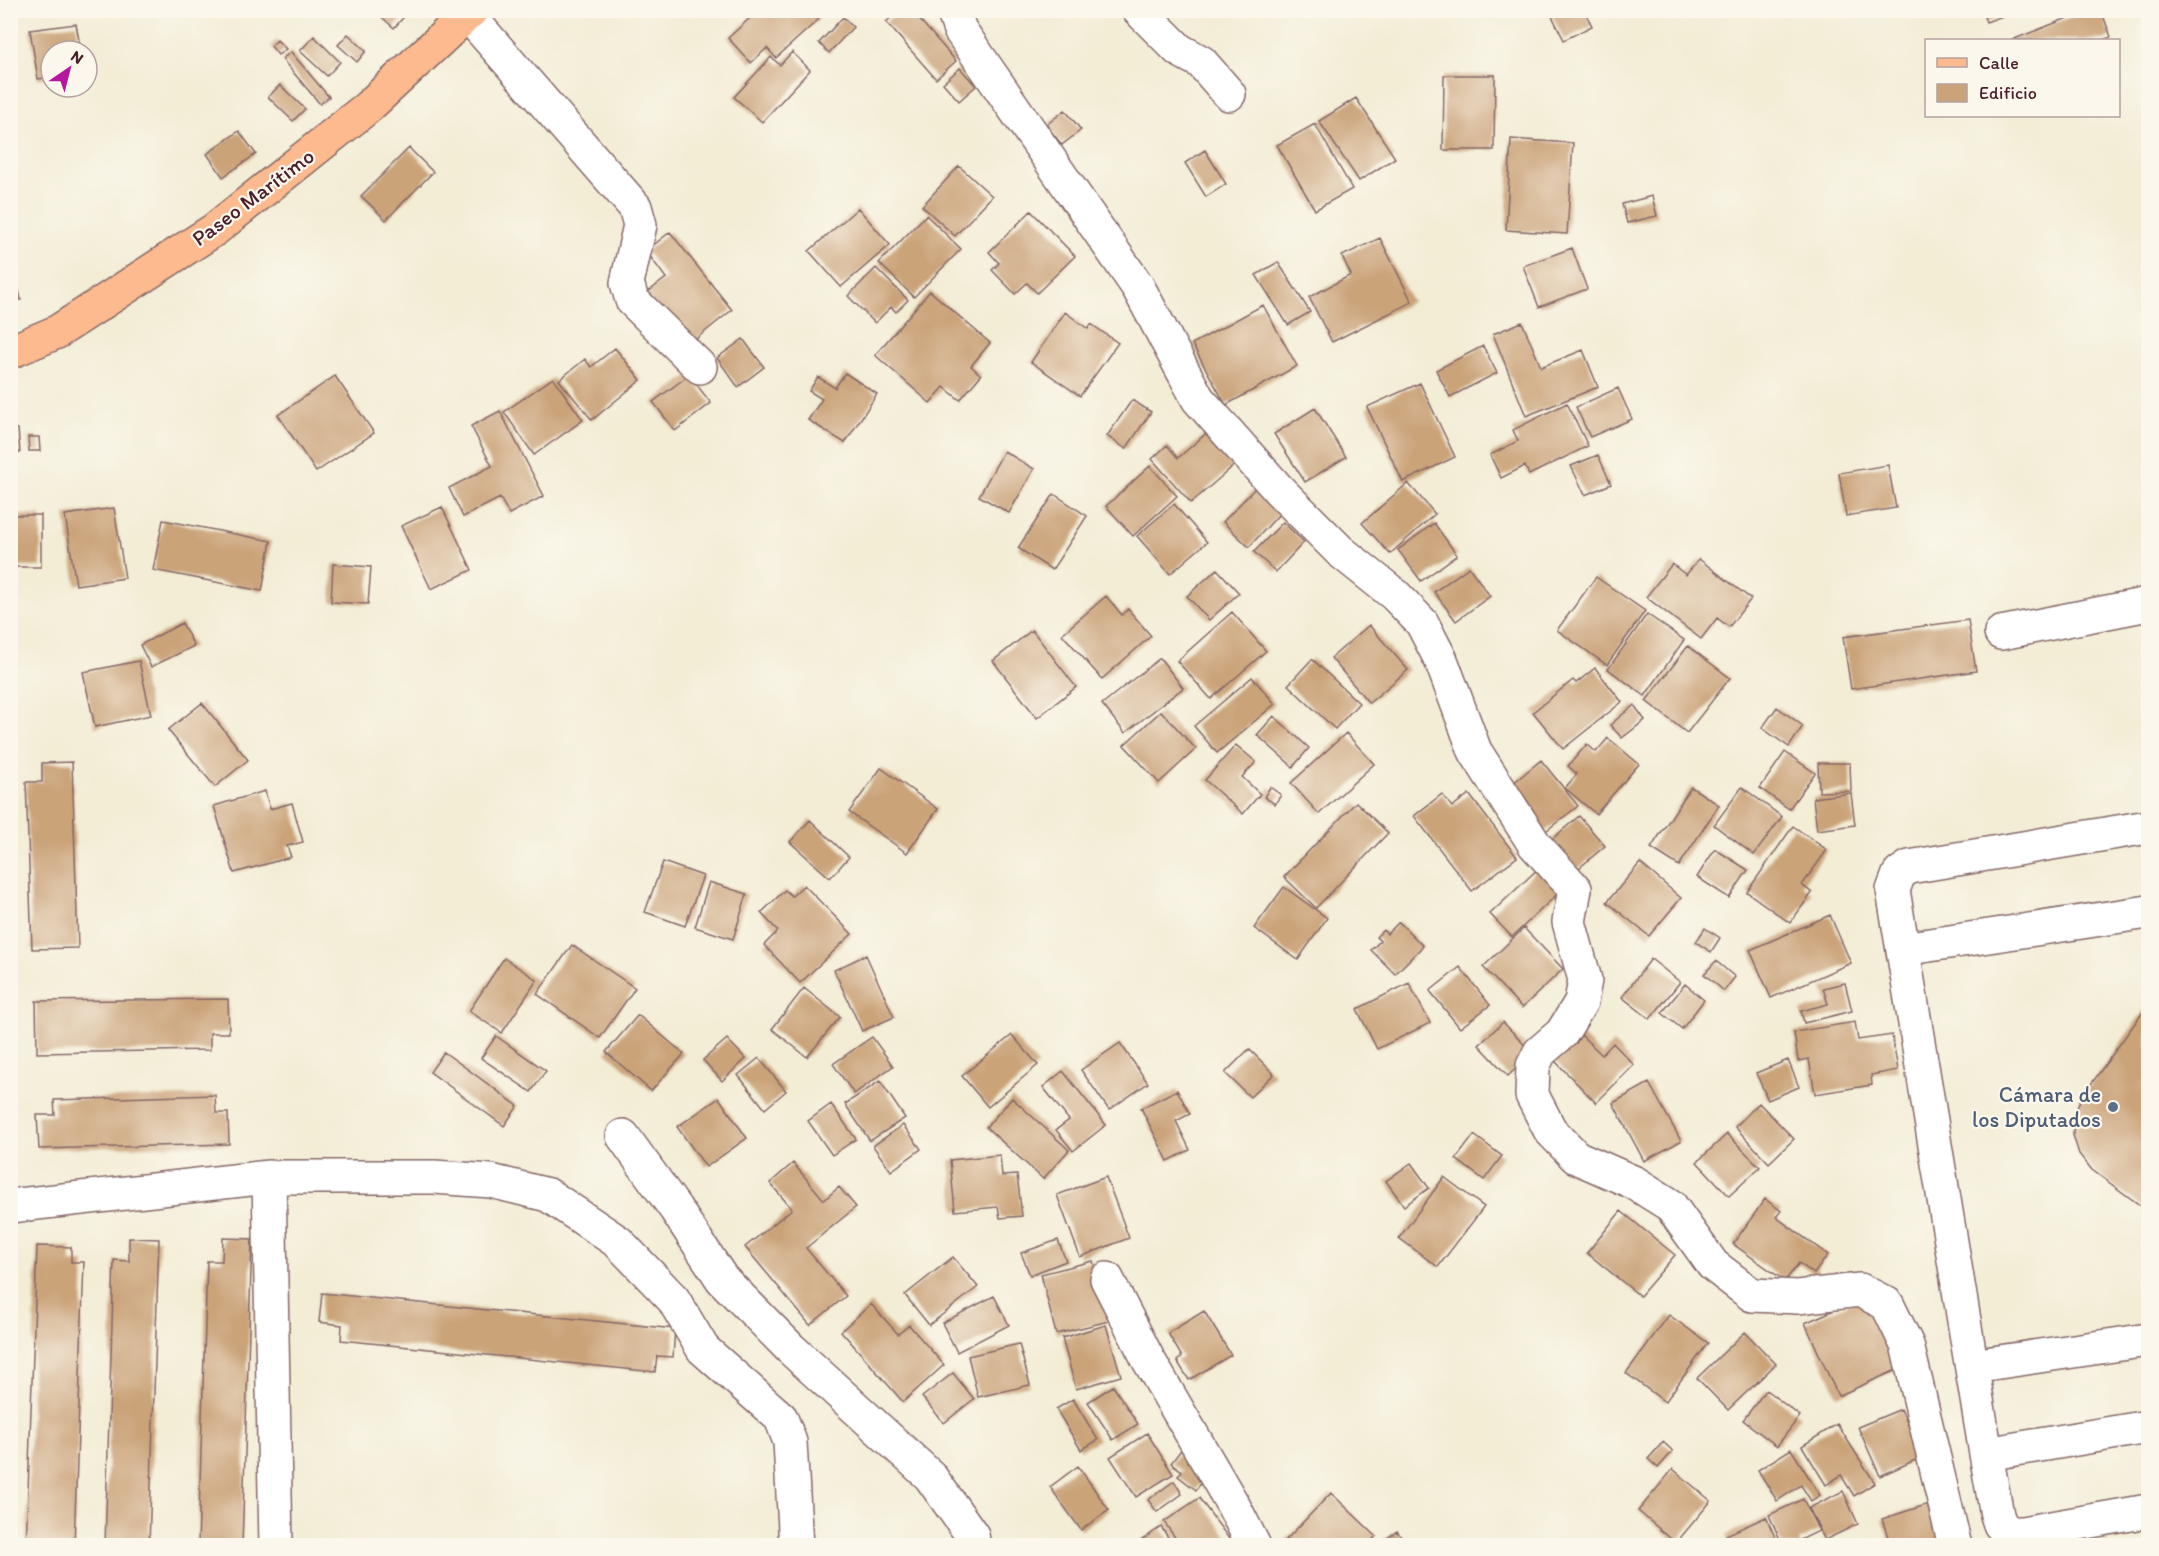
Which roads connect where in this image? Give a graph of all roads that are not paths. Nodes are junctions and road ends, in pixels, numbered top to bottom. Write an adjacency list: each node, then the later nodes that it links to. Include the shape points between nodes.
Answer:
1 (953, 10): 25 (street, via 960,30 1138,286 1198,399 1279,490 1340,551 1395,595 1422,623 1441,660 1475,751 1535,845 1575,890 1569,922 1586,980 1581,1002 1562,1033 1540,1052 1533,1066 1532,1095 1550,1130 1576,1157 1635,1183 1670,1205 1713,1264 1752,1295 1797,1297 1860,1290 1887,1304 1907,1345)
2 (1139, 10): 4 (street, via 1179,50 1201,62)
3 (470, 13): 5 (main road, Paseo Marítimo, via 368,107 214,230 57,332); 6 (street, via 636,207 640,225 627,283 632,300)
4 (1229, 94)
5 (10, 352)
6 (700, 367)
7 (2148, 604): 8 (street)
8 (2001, 633)
9 (2148, 827): 11 (street, via 1909,867 1899,874 1893,890)
10 (2148, 912): 11 (street)
11 (1903, 949): 17 (street)
12 (623, 1136): 23 (street, via 722,1279 791,1349 930,1476 972,1535)
13 (269, 1178): 14 (street); 21 (street); 22 (street, via 434,1177 490,1181 548,1195 618,1242 673,1299 703,1349 781,1419 790,1442)
14 (10, 1206)
15 (1107, 1279): 24 (street)
16 (2148, 1340): 17 (street)
17 (1972, 1366): 19 (street)
18 (2148, 1427): 19 (street)
19 (1986, 1454): 20 (street, via 1997,1515 2009,1533)
20 (2148, 1511)
21 (276, 1545)
22 (796, 1545)
23 (974, 1545)
24 (1254, 1545)
25 (1955, 1545)

